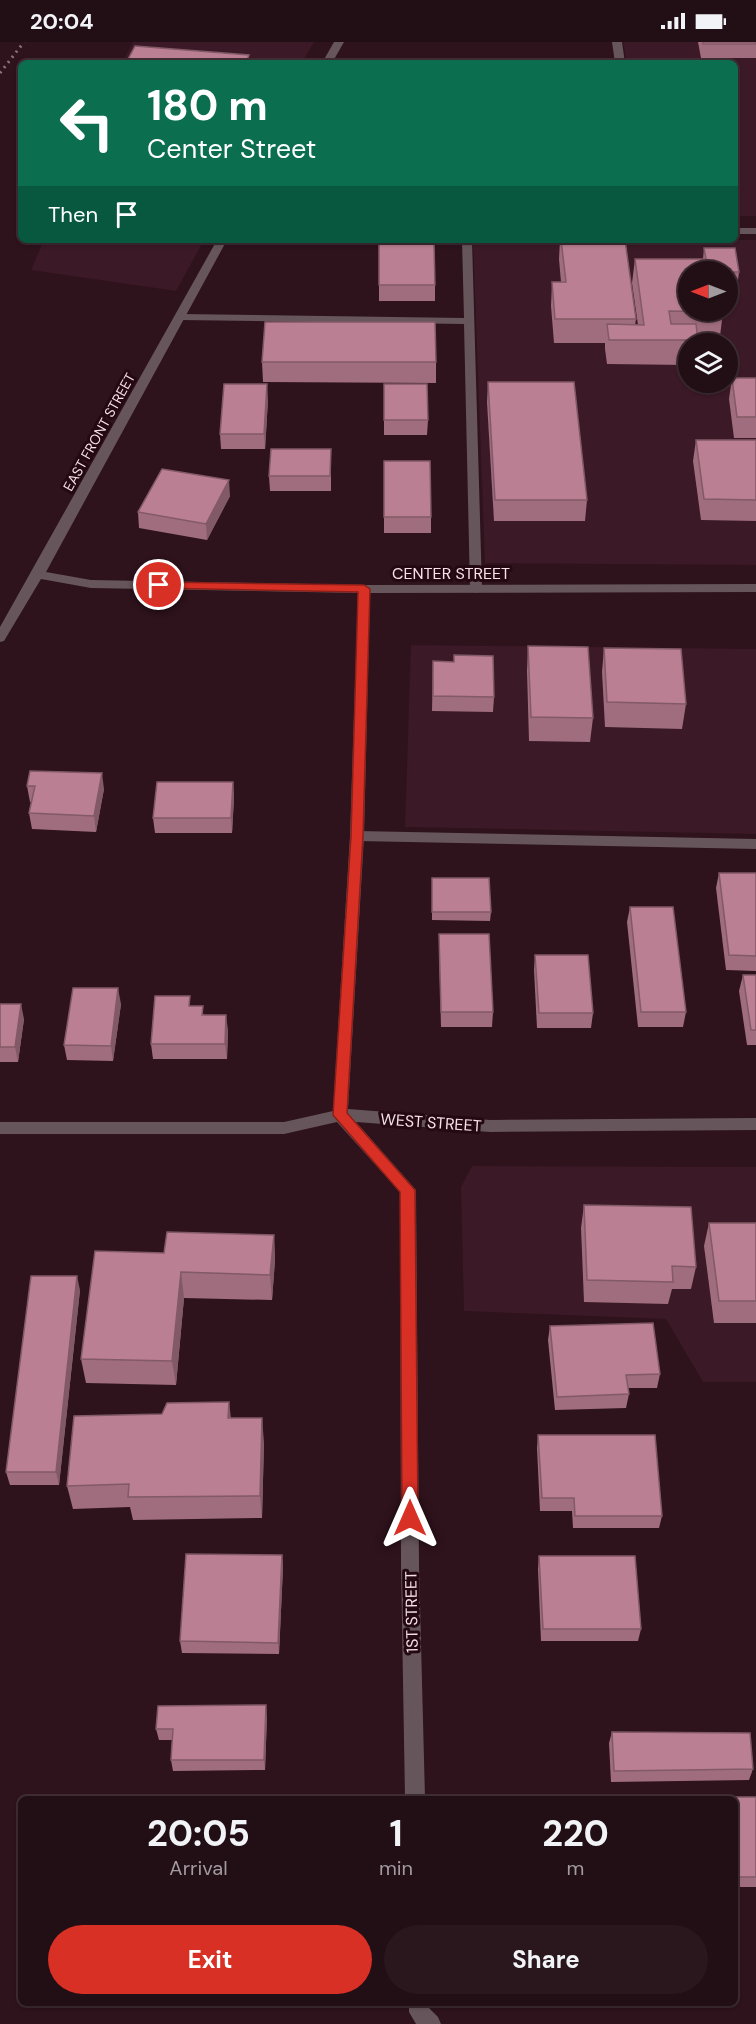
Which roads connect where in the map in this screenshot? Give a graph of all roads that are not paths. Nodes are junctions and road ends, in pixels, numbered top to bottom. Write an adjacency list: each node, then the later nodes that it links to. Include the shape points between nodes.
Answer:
1 (339, 42): 3 (street)
2 (617, 42): 4 (street)
3 (329, 60)
4 (620, 60)
5 (738, 231): 6 (street)
6 (756, 231)
7 (220, 243): 9 (street, EAST FRONT STREET)
8 (467, 243): 10 (street)
9 (180, 317): 10 (street); 11 (street, EAST FRONT STREET)
10 (469, 321): 14 (street)
11 (38, 574): 13 (street, CENTER STREET, via 91,584); 15 (street, EAST FRONT STREET)
12 (756, 588): 14 (street, CENTER STREET)
13 (364, 589): 14 (street, CENTER STREET); 16 (street)
14 (476, 589)
15 (0, 638)
16 (357, 836): 17 (street); 18 (street)
17 (756, 844)
18 (340, 1115): 19 (street, WEST STREET, via 490,1126); 20 (street, WEST STREET, via 284,1128); 21 (street, 1ST STREET, via 408,1190)
19 (756, 1124)
20 (0, 1128)
21 (415, 1796)
22 (419, 2006): 23 (street, via 419,2012)
23 (431, 2024)

